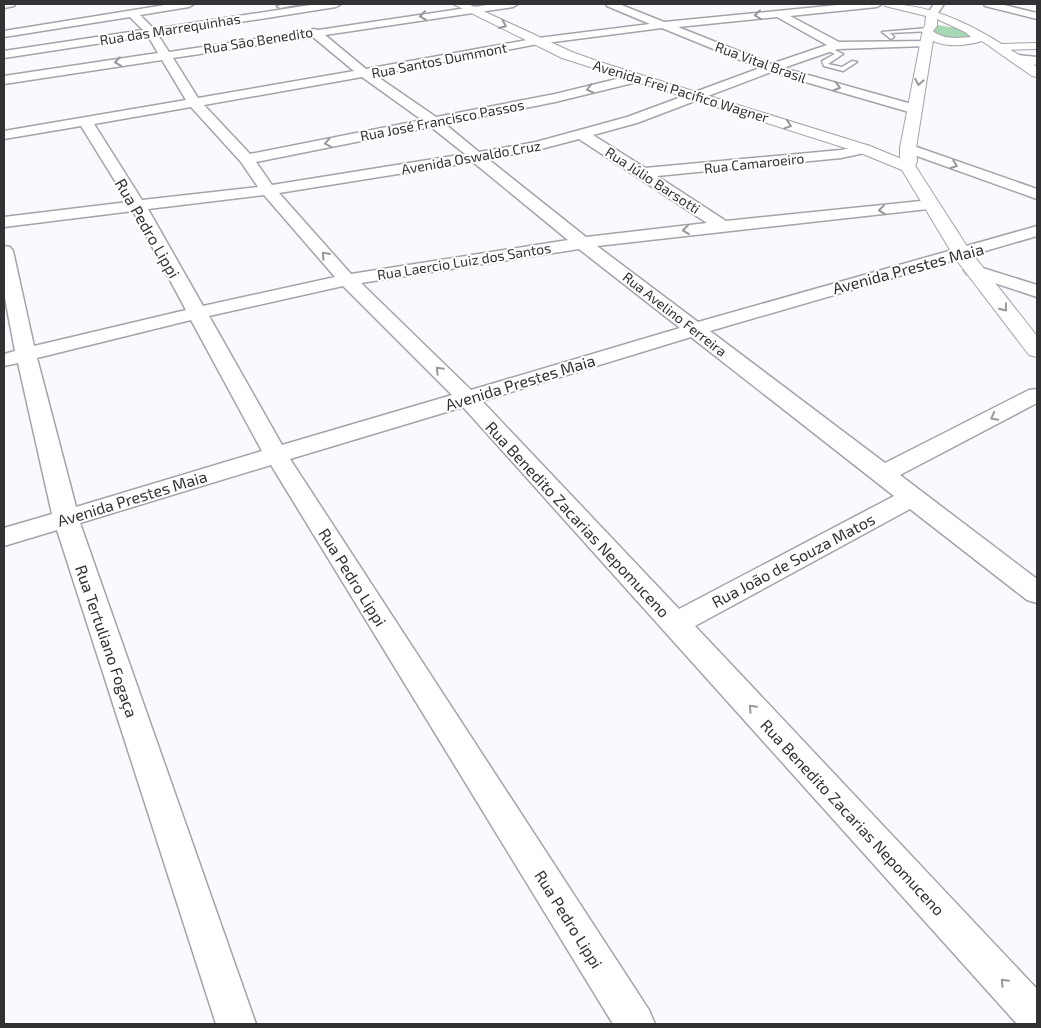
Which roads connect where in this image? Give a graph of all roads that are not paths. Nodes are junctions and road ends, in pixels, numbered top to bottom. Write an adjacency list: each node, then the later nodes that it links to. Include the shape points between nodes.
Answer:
1 (10, 4): 11 (street)
2 (190, 4): 15 (street)
3 (268, 4): 14 (street, Rua Avelino Ferreira)
4 (297, 4): 14 (lane)
5 (336, 4): 14 (street, Rua das Marrequinhas)
6 (512, 4): 12 (street, Rua São Benedito)
7 (611, 4): 21 (street, Rua Vital Brasil)
8 (876, 4): 16 (street, Rua Santos Dummont)
9 (888, 4): 19 (main road)
10 (989, 4): 17 (street)
11 (4, 5)
12 (465, 7): 23 (street, Rua São Benedito, one-way to 23); 26 (main road, Avenida Frei Pacifico Wagner, one-way to 26)
13 (80, 9): 18 (street)
14 (280, 9): 22 (street, Rua das Marrequinhas); 23 (street, Rua Avelino Ferreira)
15 (132, 12): 18 (street); 22 (street, Rua Benedito Zacarias Nepomuceno)
16 (777, 13): 21 (street, Rua Santos Dummont, one-way to 21); 28 (street)
17 (1037, 16)
18 (91, 19): 24 (street)
19 (932, 23): 25 (main road, via 945,24); 25 (main road, via 954,42); 28 (street, Avenida Oswaldo Cruz, via 888,40); 42 (main road, one-way to 42)
20 (4, 25): 24 (street)
21 (664, 25): 26 (street, Rua Santos Dummont); 35 (street, Rua Vital Brasil)
22 (151, 32): 30 (street, Rua Benedito Zacarias Nepomuceno); 31 (street, Rua das Marrequinhas)
23 (311, 32): 30 (street, Rua São Benedito); 37 (street, Rua Avelino Ferreira)
24 (8, 33)
25 (971, 34): 29 (main road); 32 (main road, via 987,46)
26 (538, 41): 37 (street, Rua Santos Dummont); 38 (main road, Avenida Frei Pacifico Wagner, via 581,60)
27 (1037, 46): 29 (street)
28 (832, 47): 34 (lane, via 840,54 824,62 826,65 843,68); 35 (street, Avenida Oswaldo Cruz)
29 (1001, 48): 32 (main road)
30 (166, 54): 39 (street, Rua São Benedito, one-way to 39); 41 (street, Rua Benedito Zacarias Nepomuceno)
31 (4, 55)
32 (1015, 58): 33 (street); 36 (main road)
33 (1037, 61)
34 (854, 62)
35 (770, 68): 40 (street, Avenida Oswaldo Cruz); 42 (street, Rua Vital Brasil, one-way to 42)
36 (1037, 73)
37 (364, 74): 41 (street, Rua Santos Dummont); 44 (street, Rua Avelino Ferreira)
38 (637, 78): 40 (main road, Avenida Frei Pacifico Wagner); 44 (street, Rua José Francisco Passos, one-way to 44)
39 (4, 80)
40 (697, 96): 46 (street, Avenida Oswaldo Cruz); 47 (main road, Avenida Frei Pacifico Wagner, one-way to 47)
41 (195, 102): 43 (street, Rua Santos Dummont); 50 (street, Rua Benedito Zacarias Nepomuceno)
42 (914, 110): 49 (main road)
43 (85, 121): 45 (street, Rua Santos Dummont); 55 (street, Rua Pedro Lippi)
44 (434, 122): 48 (street, Rua Avelino Ferreira); 50 (street, Rua José Francisco Passos, one-way to 50)
45 (4, 135)
46 (583, 135): 48 (street, Avenida Oswaldo Cruz); 51 (street, Rua Júlio Barsotti)
47 (864, 149): 49 (main road, Avenida Frei Pacifico Wagner); 51 (street, Rua Camaroeiro)
48 (478, 157): 52 (street, Avenida Oswaldo Cruz); 59 (street, Rua Avelino Ferreira)
49 (908, 158): 53 (street, one-way to 53); 54 (main road)
50 (246, 159): 52 (street, Rua Benedito Zacarias Nepomuceno)
51 (643, 173): 57 (street, Rua Júlio Barsotti)
52 (268, 190): 55 (street, Avenida Oswaldo Cruz); 62 (street, Rua Benedito Zacarias Nepomuceno, one-way to 52)
53 (1037, 194)
54 (931, 205): 57 (street, Rua Laercio Luiz dos Santos, one-way to 57); 61 (main road)
55 (138, 206): 56 (street, Avenida Oswaldo Cruz); 64 (street, Rua Pedro Lippi)
56 (4, 222)
57 (723, 226): 59 (street, Rua Laercio Luiz dos Santos, one-way to 59)
58 (1037, 231): 61 (street, Avenida Prestes Maia)
59 (582, 243): 62 (street, Rua Laercio Luiz dos Santos); 65 (street, Rua Avelino Ferreira)
60 (4, 251): 67 (street, Rua Tertuliano Fogaça)
61 (967, 262): 63 (street); 65 (street, Avenida Prestes Maia, via 817,292); 66 (main road, one-way to 66)
62 (347, 280): 64 (street, Rua Laercio Luiz dos Santos); 69 (street, Rua Benedito Zacarias Nepomuceno, one-way to 62)
63 (1037, 291)
64 (196, 313): 67 (street, Rua Laercio Luiz dos Santos); 70 (street, Rua Pedro Lippi)
65 (695, 329): 69 (street, Avenida Prestes Maia); 71 (street, Rua Avelino Ferreira)
66 (1037, 350)
67 (15, 357): 73 (street, Rua Tertuliano Fogaça)
68 (1037, 395): 71 (street, one-way to 71)
69 (466, 398): 70 (street, Avenida Prestes Maia); 76 (street, Rua Benedito Zacarias Nepomuceno)
70 (276, 455): 73 (street, Avenida Prestes Maia); 79 (street, Rua Pedro Lippi)
71 (883, 474): 72 (street, Rua Avelino Ferreira)
72 (912, 497): 75 (street, Rua Avelino Ferreira); 76 (street, Rua João de Souza Matos)
73 (66, 518): 74 (street, Avenida Prestes Maia); 78 (street, Rua Tertuliano Fogaça)
74 (4, 537)
75 (1037, 593)
76 (675, 624): 77 (street, Rua Benedito Zacarias Nepomuceno, one-way to 76)
77 (1037, 1017)
78 (236, 1024)
79 (635, 1024)

